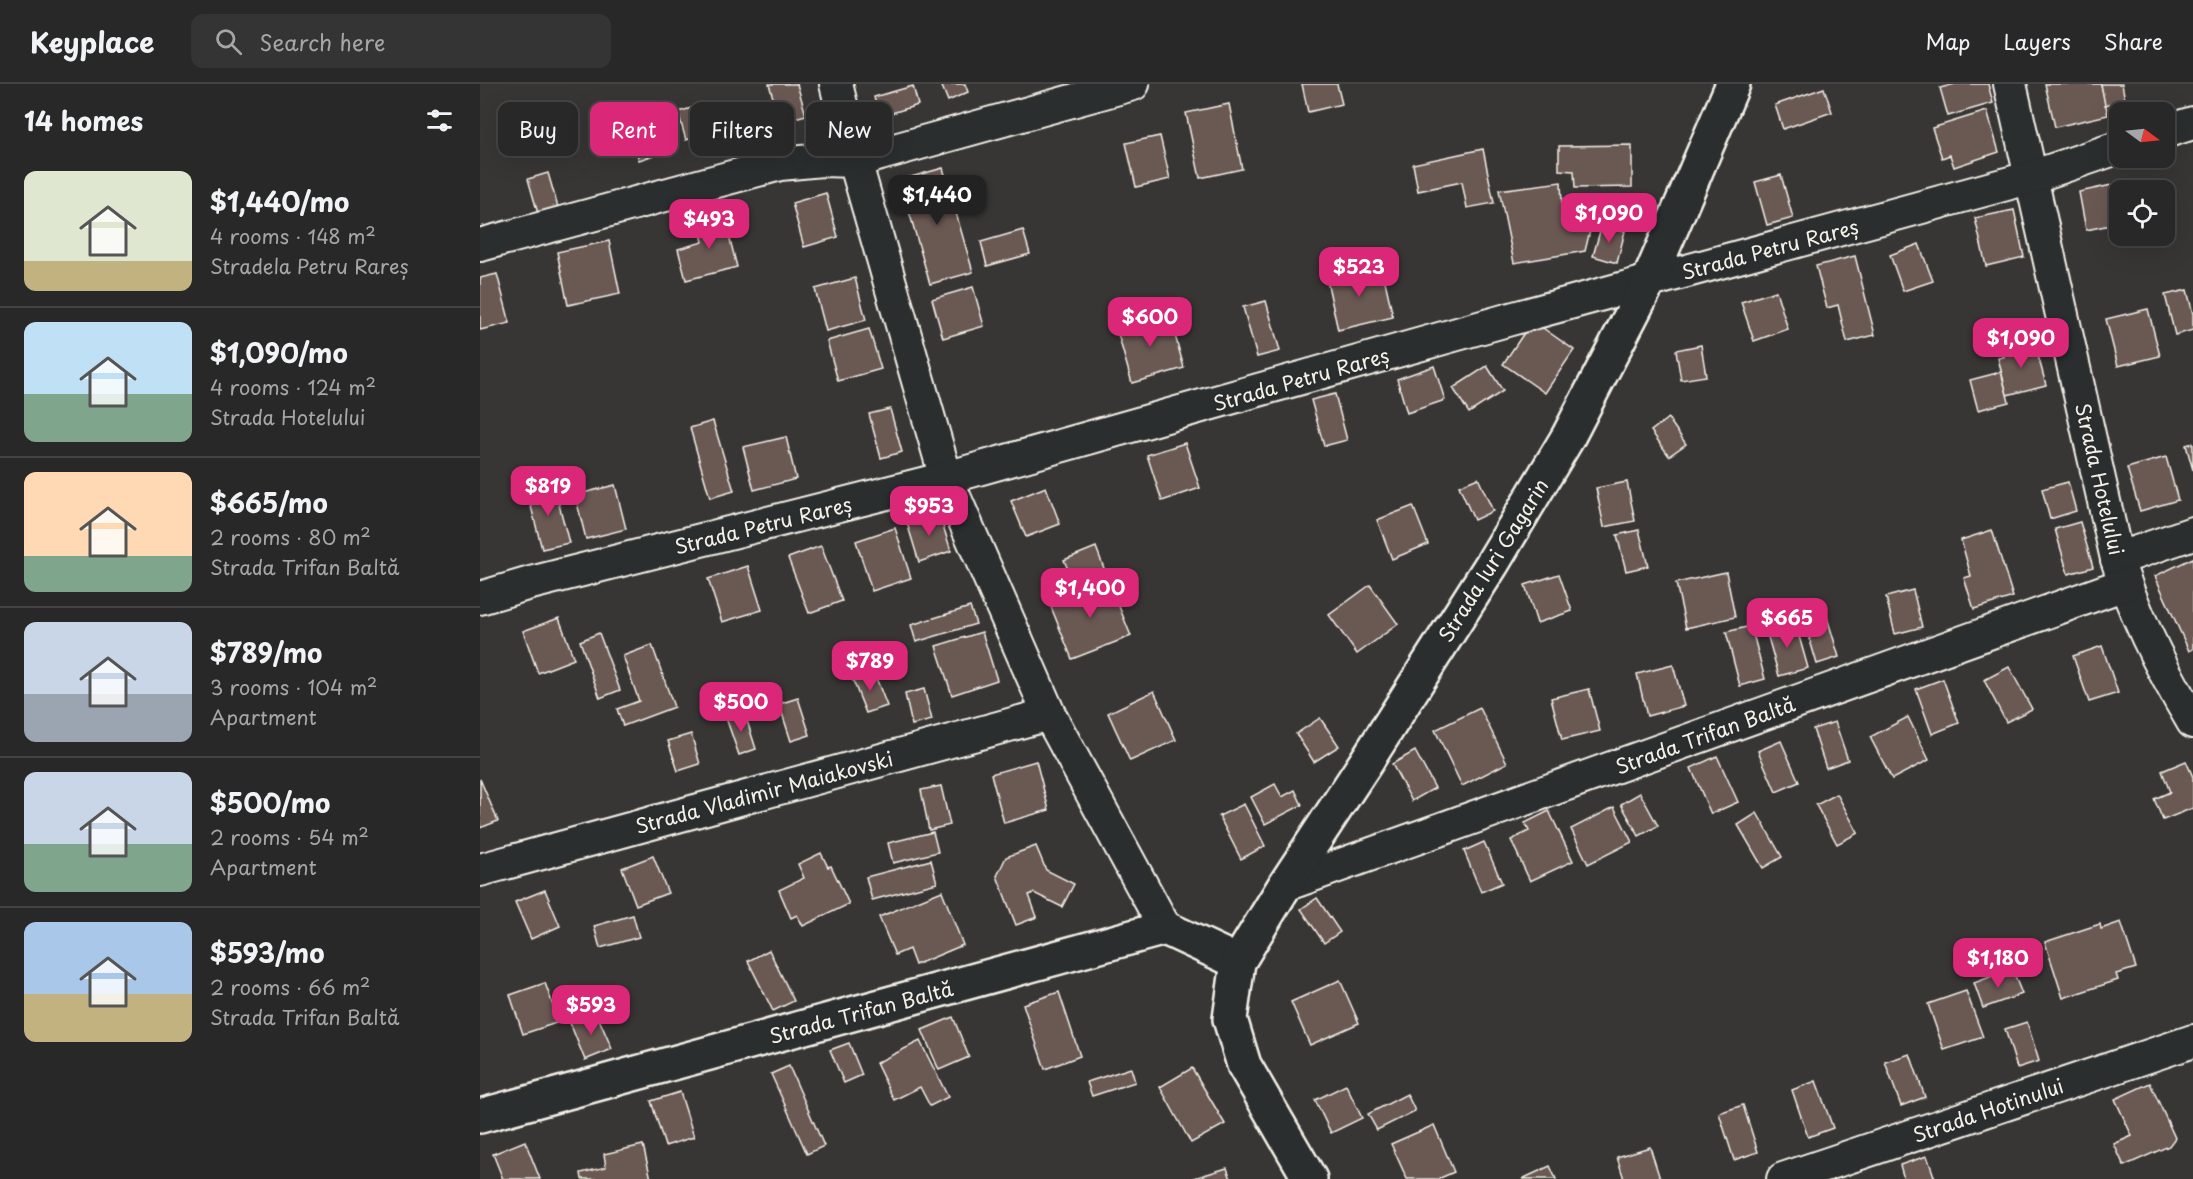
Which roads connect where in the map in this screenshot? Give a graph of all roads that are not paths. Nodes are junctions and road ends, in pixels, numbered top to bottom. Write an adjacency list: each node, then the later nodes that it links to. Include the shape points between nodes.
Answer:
1 (836, 84): 8 (street)
2 (1133, 84): 8 (street)
3 (1733, 84): 11 (main road, Strada Iuri Gagarin)
4 (2010, 84): 9 (street, Strada Hotelului)
5 (2193, 123): 6 (street)
6 (2175, 129)
7 (2109, 151): 9 (street, Strada Petru Rareș)
8 (855, 161): 10 (street, via 780,164); 12 (street)
9 (2032, 177): 11 (street, Strada Petru Rareș); 14 (street, Strada Hotelului)
10 (480, 246)
11 (1648, 283): 12 (street, Strada Petru Rareș); 19 (main road, Strada Iuri Gagarin, via 1568,437 1492,564)
12 (946, 478): 15 (street, Strada Petru Rareș); 16 (street)
13 (2193, 533): 14 (street, Strada Trifan Baltă)
14 (2121, 572): 17 (street, Strada Hotelului, via 2148,641); 19 (street, Strada Trifan Baltă)
15 (480, 598)
16 (1048, 714): 18 (street, Strada Vladimir Maiakovski); 20 (street)
17 (2193, 722)
18 (480, 870)
19 (1285, 885): 21 (main road, Strada Iuri Gagarin)
20 (1165, 928): 21 (main road); 23 (main road, Strada Trifan Baltă)
21 (1238, 962): 24 (main road, Strada Iuri Gagarin, via 1230,1019 1244,1065)
22 (2193, 1041): 25 (street, Strada Hotinului)
23 (480, 1116)
24 (1310, 1179)
25 (1783, 1179)

